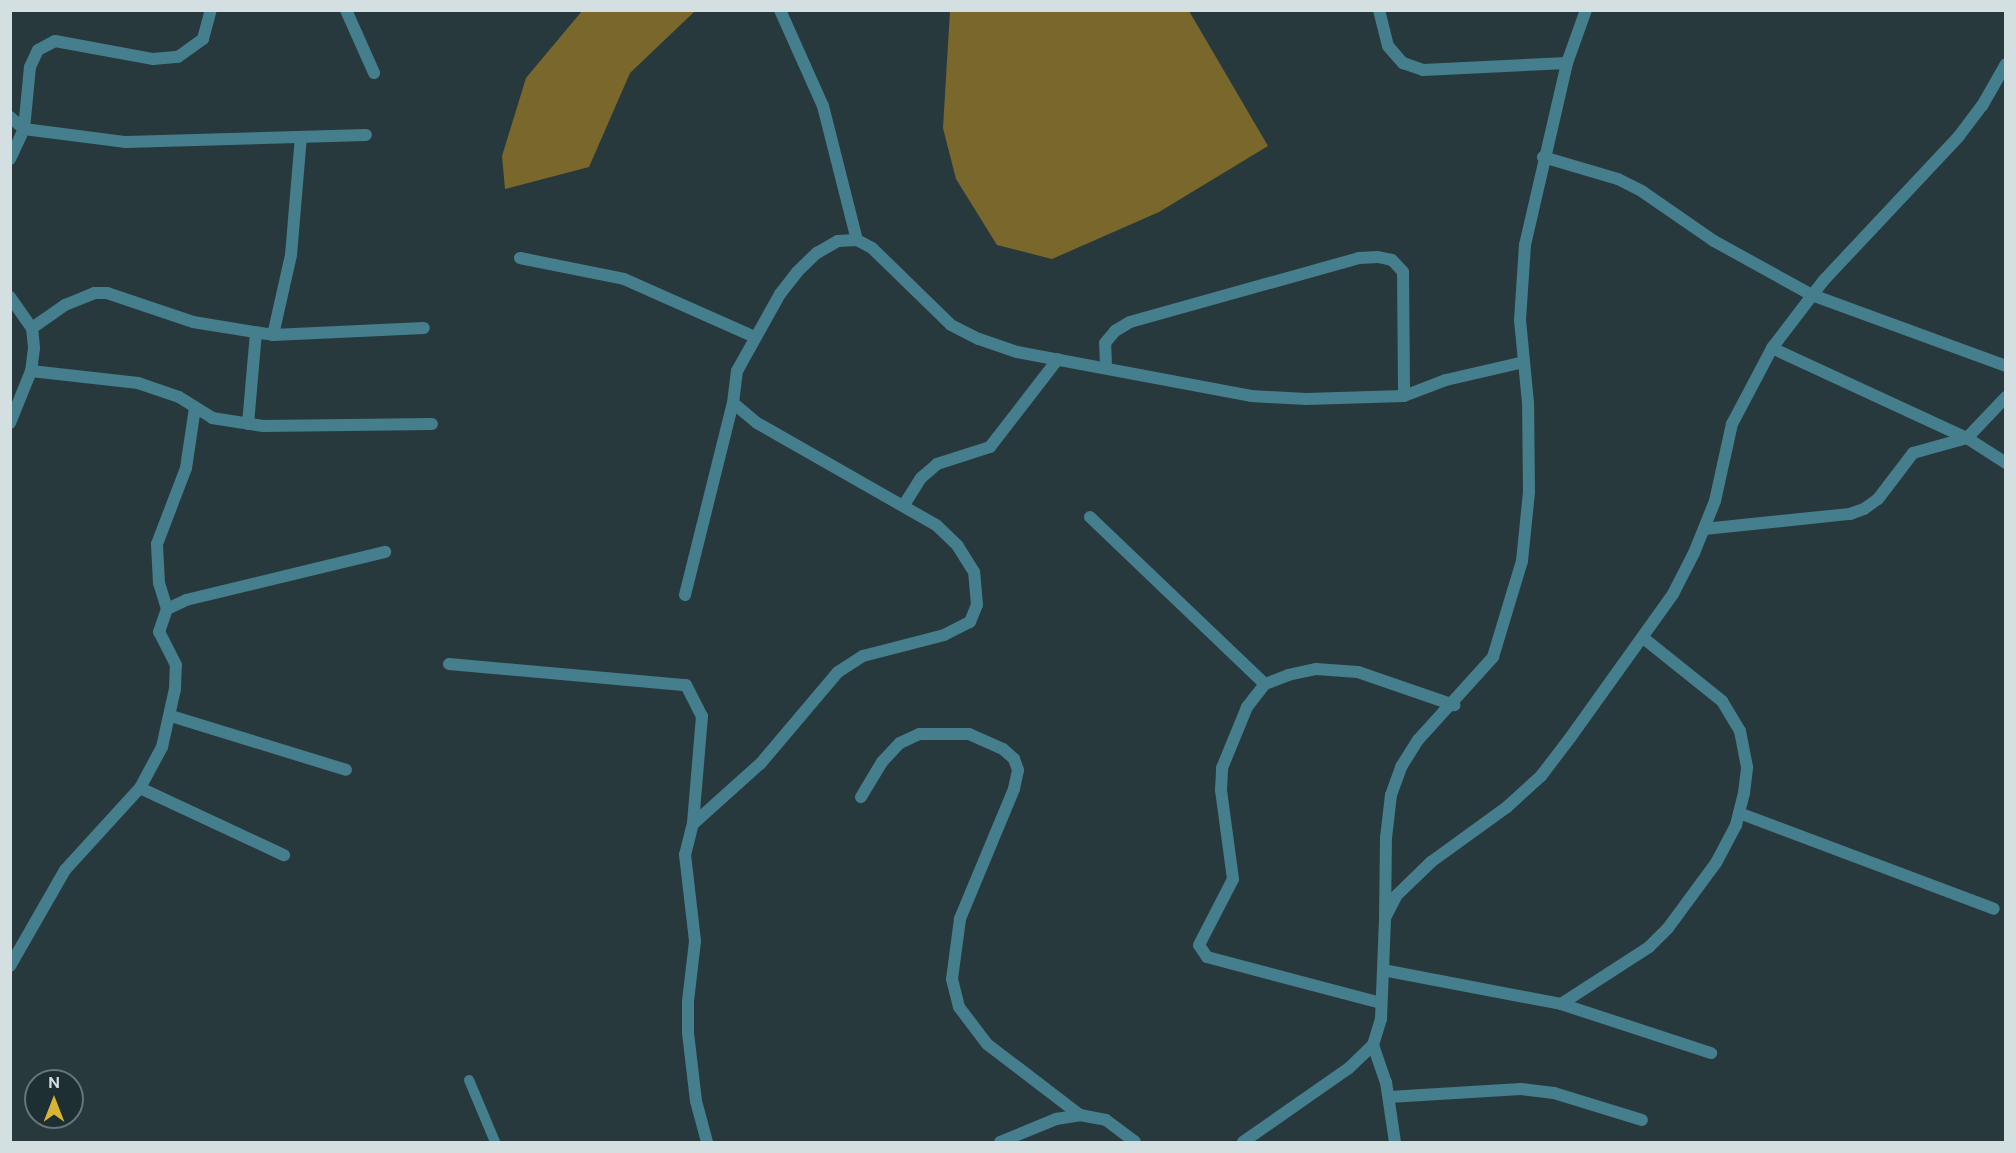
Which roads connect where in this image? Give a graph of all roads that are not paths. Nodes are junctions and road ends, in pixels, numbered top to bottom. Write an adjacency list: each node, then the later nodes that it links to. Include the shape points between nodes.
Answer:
1 (211, 10): 10 (street, via 203,39 178,57 153,59 55,41 38,50 30,67)
2 (346, 10): 8 (street)
3 (780, 10): 15 (street, via 823,106)
4 (1379, 10): 6 (street, via 1388,46 1403,63 1423,70)
5 (1586, 10): 6 (street)
6 (1567, 63): 13 (street)
7 (2006, 64): 17 (street, via 1959,136)
8 (374, 73)
9 (10, 117): 10 (street)
10 (24, 129): 12 (street, via 126,142); 14 (street)
11 (366, 135): 12 (street)
12 (300, 136): 22 (street, via 291,255)
13 (1543, 157): 17 (street, via 1618,179 1695,229); 26 (street, via 1526,244 1520,320)
14 (10, 159)
15 (856, 240): 23 (street, via 838,241 804,266 780,294); 25 (street, via 872,248 951,326 1017,352)
16 (520, 258): 23 (street, via 624,279)
17 (1812, 295): 24 (street); 27 (street)
18 (11, 299): 19 (street)
19 (32, 328): 21 (street, via 81,297 107,293 193,322); 29 (street)
20 (424, 328): 22 (street)
21 (255, 332): 22 (street); 35 (street)
22 (273, 335)
23 (755, 337): 32 (street, via 737,371)
24 (1772, 348): 37 (street); 41 (street, via 1732,424 1715,501)
25 (1058, 359): 28 (street); 39 (street, via 990,447 937,464 921,478)
26 (1524, 362): 30 (street, via 1446,380); 48 (street, via 1529,492 1522,561 1493,657)
27 (2006, 366)
28 (1106, 367): 30 (street, via 1251,396); 30 (street, via 1105,343 1130,322 1359,258 1378,257 1392,260 1403,272)
29 (31, 371): 33 (street, via 138,383 159,388); 34 (street)
30 (1404, 396)
31 (2006, 397): 37 (street)
32 (733, 403): 39 (street, via 757,423); 43 (street)
33 (195, 408): 35 (street, via 212,418); 44 (street, via 186,468 157,544 159,583)
34 (10, 423)
35 (248, 424): 36 (street)
36 (432, 424)
37 (1966, 438): 38 (street); 41 (street, via 1913,453 1878,499 1850,514)
38 (2006, 462)
39 (904, 505): 54 (street, via 958,546 974,572 977,604 970,622 944,635 863,656 838,672 761,763)
40 (1090, 517): 47 (street)
41 (1704, 529): 45 (street, via 1673,594)
42 (385, 552): 44 (street, via 186,600)
43 (685, 595)
44 (167, 609): 49 (street, via 159,632 176,665)
45 (1642, 637): 53 (street, via 1722,701 1740,731 1747,766); 57 (street, via 1541,776 1431,862 1396,896)
46 (449, 664): 54 (street, via 686,685 702,716)
47 (1265, 684): 48 (street, via 1316,669 1358,672); 60 (street, via 1247,707 1222,768 1221,790 1233,879 1199,945 1207,957 1227,964)
48 (1454, 705): 57 (street, via 1418,740 1401,767 1391,795)
49 (171, 716): 50 (street); 51 (street, via 162,747)
50 (346, 770)
51 (140, 788): 55 (street); 58 (street, via 65,870)
52 (861, 796): 66 (street, via 882,762 900,743 919,734 969,734 1004,749 1014,759 1018,770 1014,789 960,919 952,979 959,1007 987,1044)
53 (1739, 813): 56 (street); 61 (street, via 1716,863 1668,928 1649,947)
54 (693, 824): 69 (street, via 685,855 695,941 687,1001 688,1033 696,1101)
55 (284, 855)
56 (1994, 909)
57 (1385, 918): 59 (street)
58 (10, 966)
59 (1383, 970): 60 (street); 61 (street)
60 (1381, 1003): 62 (street)
61 (1561, 1004): 63 (street)
62 (1373, 1045): 65 (street); 72 (street, via 1348,1068)
63 (1712, 1053)
64 (469, 1080): 68 (lane)
65 (1389, 1096): 67 (street, via 1521,1089 1564,1096); 73 (street)
66 (1080, 1115): 70 (street, via 1056,1119); 71 (street, via 1106,1120)
67 (1642, 1120)
68 (495, 1143)
69 (707, 1143)
70 (1000, 1143)
71 (1135, 1143)
72 (1243, 1143)
73 (1395, 1143)

